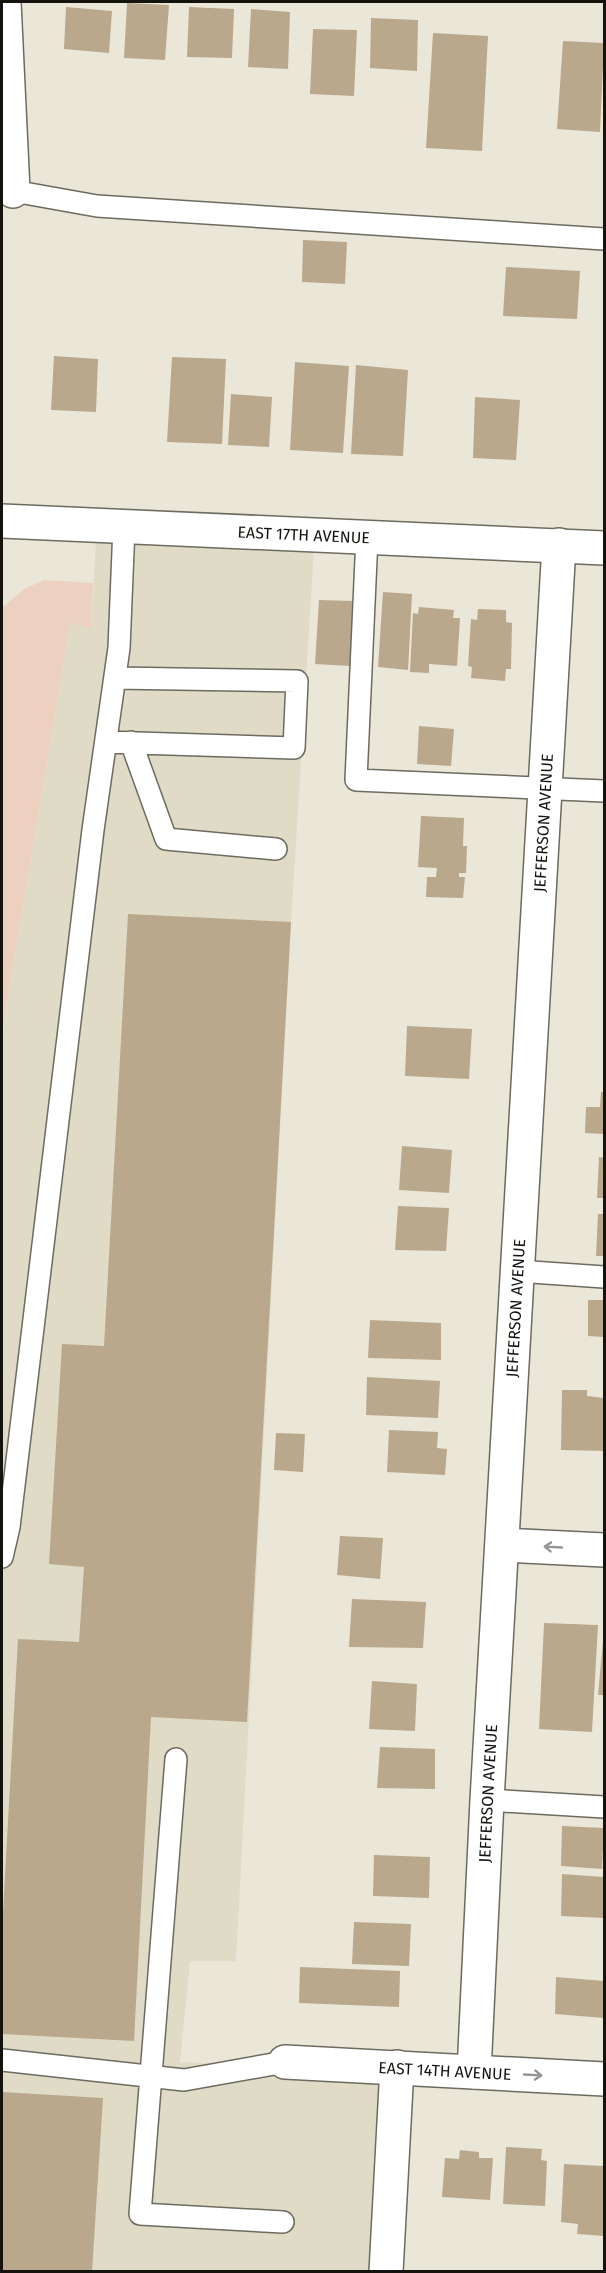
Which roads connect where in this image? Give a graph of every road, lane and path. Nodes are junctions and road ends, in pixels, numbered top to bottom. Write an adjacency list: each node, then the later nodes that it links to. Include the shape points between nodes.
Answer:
1 (4, 2): 2 (street)
2 (12, 191): 3 (lane, via 97,206)
3 (604, 238)
4 (2, 521): 5 (street, EAST 17TH AVENUE)
5 (124, 527): 6 (street, EAST 17TH AVENUE); 9 (lane)
6 (367, 537): 7 (street, EAST 17TH AVENUE); 12 (lane, via 356,780)
7 (559, 545): 8 (street, EAST 17TH AVENUE); 12 (street, JEFFERSON AVENUE)
8 (604, 548)
9 (115, 678): 10 (lane); 11 (lane, via 297,681 294,748)
10 (106, 742): 11 (lane); 19 (lane, via 9,1527)
11 (131, 742): 14 (lane, via 166,839)
12 (545, 789): 13 (lane); 15 (street, JEFFERSON AVENUE)
13 (604, 791)
14 (276, 849)
15 (517, 1271): 16 (lane); 17 (street, JEFFERSON AVENUE)
16 (604, 1276)
17 (502, 1545): 18 (street, one-way to 17); 21 (street, JEFFERSON AVENUE)
18 (604, 1550)
19 (2, 1557)
20 (176, 1759): 27 (lane)
21 (487, 1800): 22 (lane); 26 (street, JEFFERSON AVENUE)
22 (604, 1807)
23 (2, 2060): 27 (lane)
24 (285, 2062): 25 (street, EAST 14TH AVENUE); 27 (lane, via 184,2080)
25 (397, 2067): 26 (street, EAST 14TH AVENUE); 30 (street)
26 (474, 2072): 28 (street, EAST 14TH AVENUE, one-way to 28)
27 (151, 2076): 29 (lane, via 140,2214)
28 (604, 2079)
29 (283, 2222)
30 (386, 2271)

